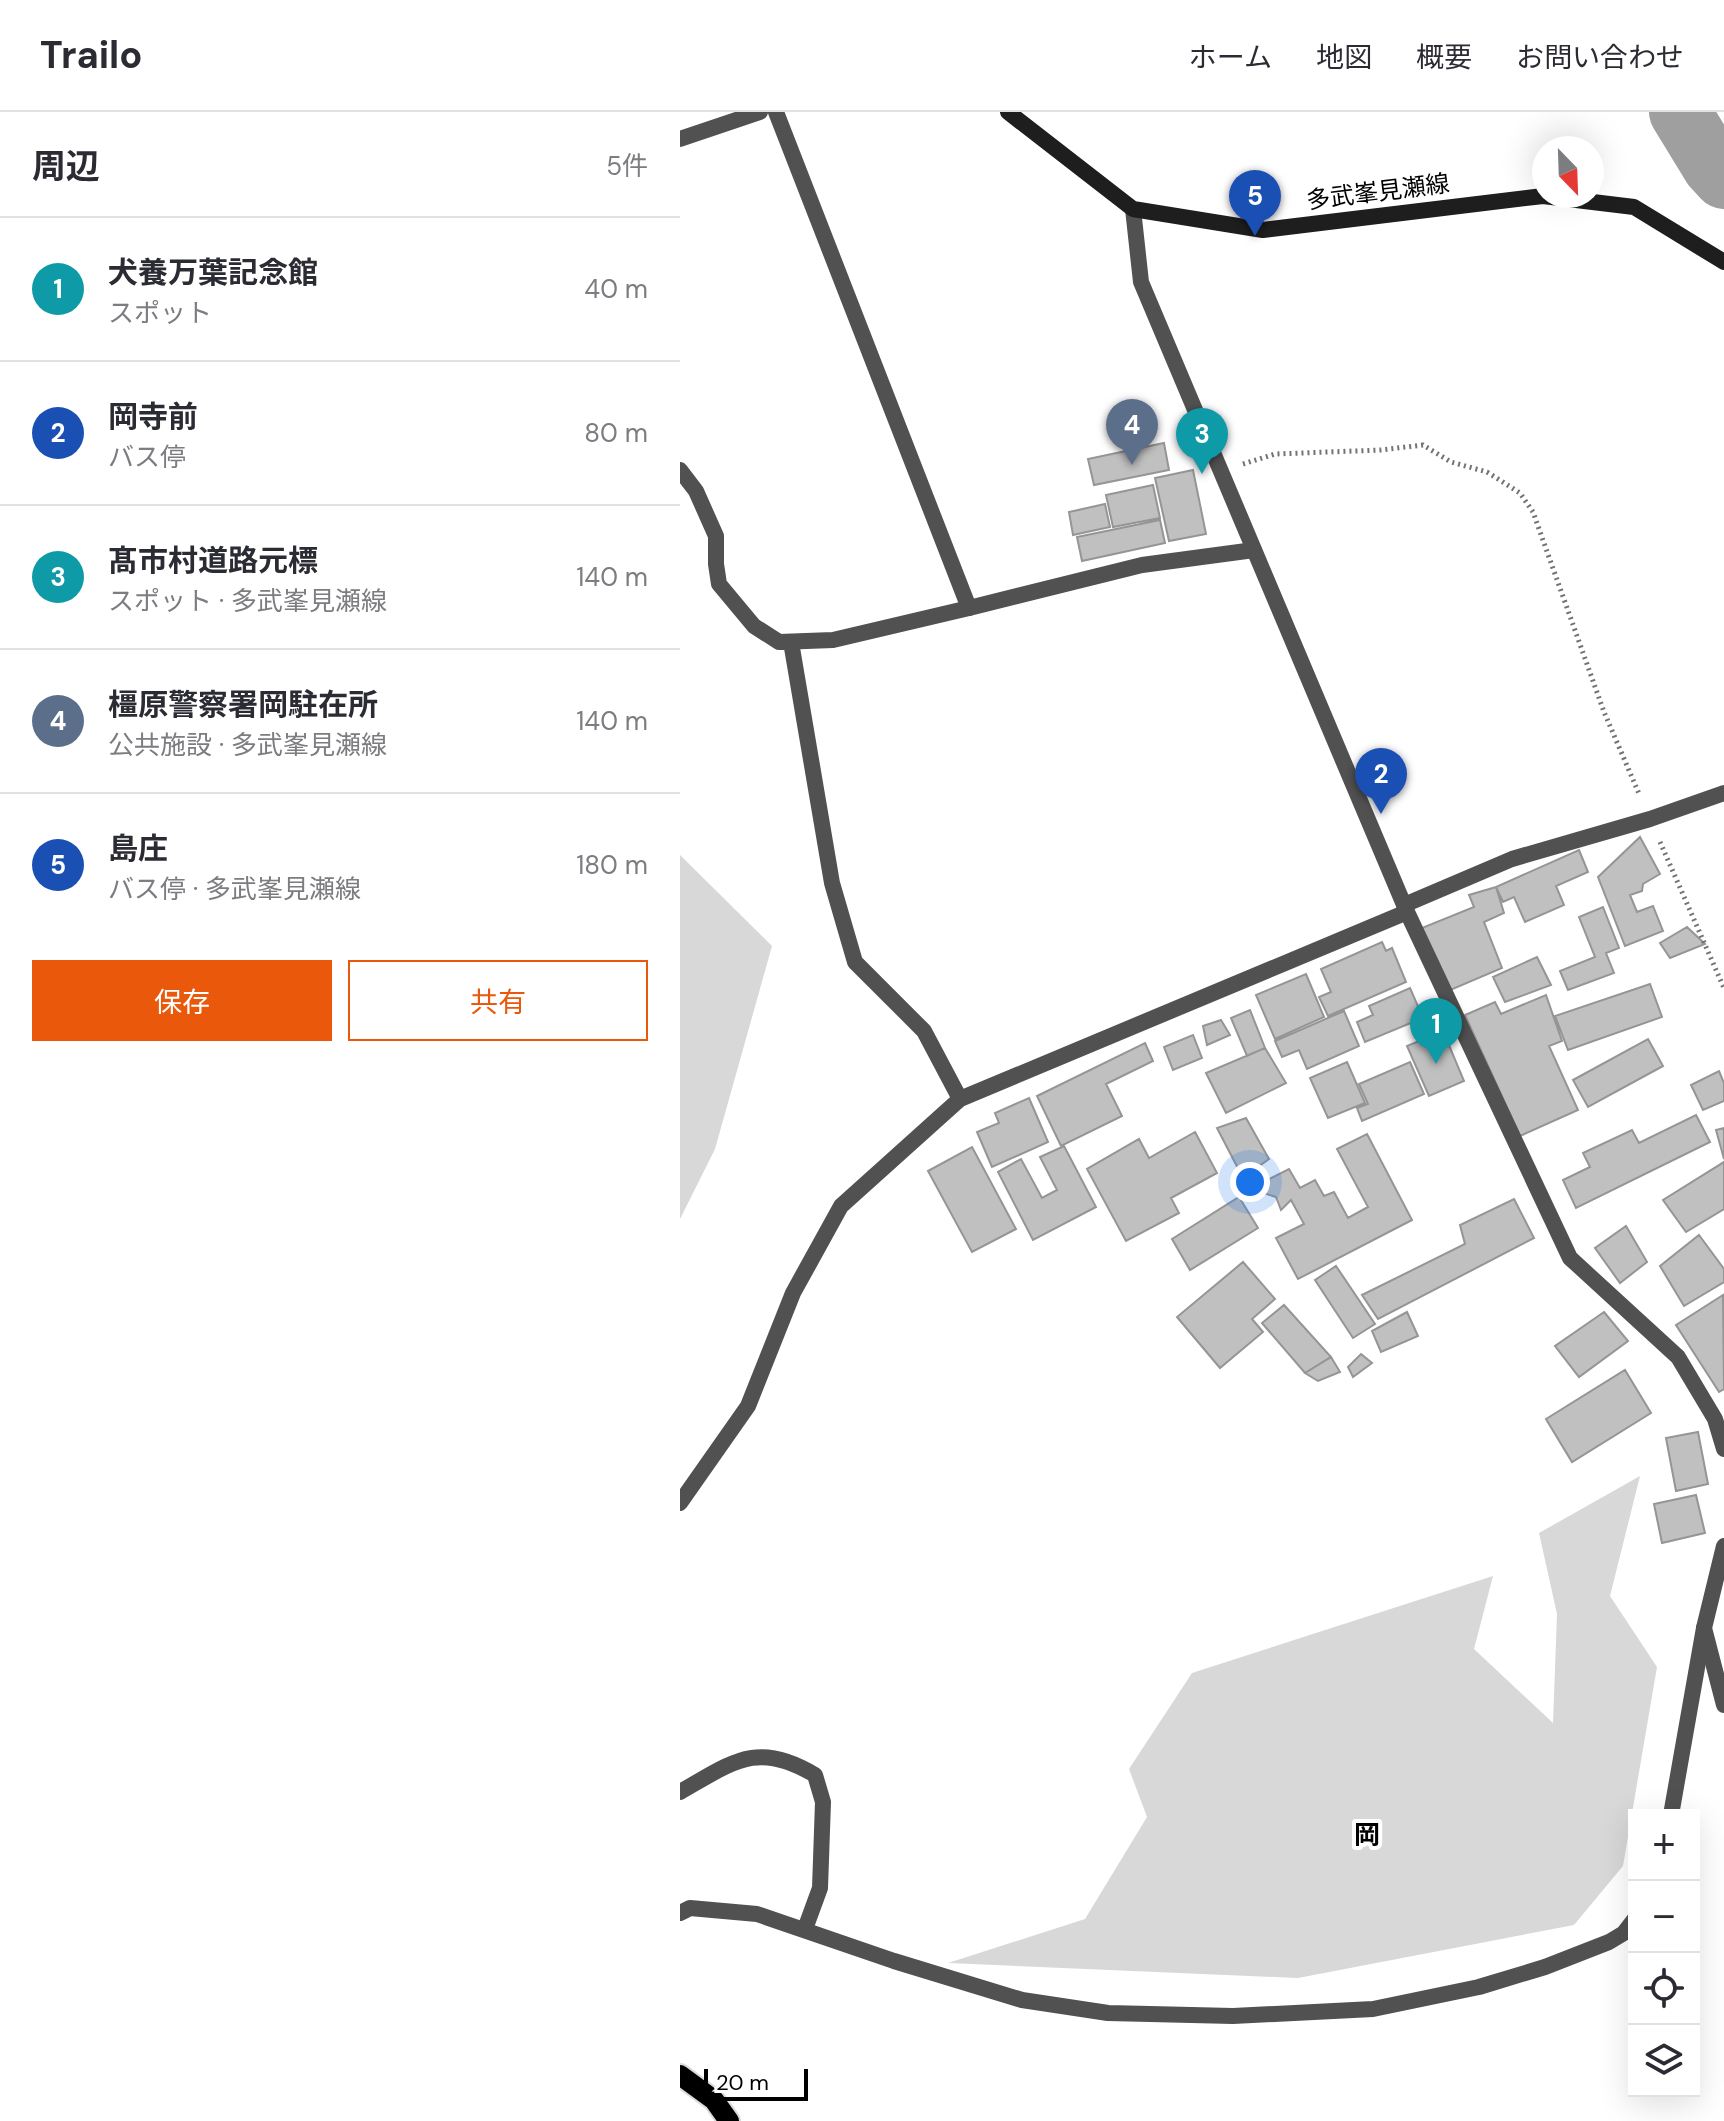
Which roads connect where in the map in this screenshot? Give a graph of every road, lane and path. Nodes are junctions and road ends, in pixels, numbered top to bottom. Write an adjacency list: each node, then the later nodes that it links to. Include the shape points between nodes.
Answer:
1 (760, 112): 4 (street)
2 (776, 112): 10 (street)
3 (1008, 112): 5 (main road, 多武峯見瀬線)
4 (680, 139)
5 (1133, 209): 6 (main road, 多武峯見瀬線, via 1263,230 1543,196 1634,207); 8 (street, via 1141,282)
6 (1724, 262)
7 (680, 470): 11 (street, via 716,536 719,584 754,626 779,642)
8 (1221, 470): 9 (street); 13 (path, via 1275,454 1423,445 1451,462 1487,472 1520,493 1533,512 1604,712)
9 (1254, 550): 10 (street, via 1142,565); 14 (street)
10 (969, 608): 11 (street, via 833,640)
11 (791, 642): 16 (street, via 832,883 855,962 924,1031)
12 (1724, 793): 13 (street)
13 (1650, 819): 14 (street, via 1512,859); 15 (path)
14 (1405, 908): 16 (street); 17 (street, via 1570,1258 1678,1357 1715,1419)
15 (1724, 988)
16 (960, 1099): 18 (street, via 841,1206 793,1293 748,1406)
17 (1724, 1449)
18 (680, 1503)
19 (1724, 1546): 20 (street)
20 (1704, 1628): 21 (street); 23 (street)
21 (1724, 1705)
22 (680, 1792): 26 (street, via 730,1763 759,1755 792,1760 815,1775 823,1802 820,1888)
23 (1672, 1809)
24 (680, 1913): 26 (street, via 690,1908 757,1914)
25 (1628, 1928): 26 (street, via 1609,1942 1479,1987 1373,2009 1233,2016 1108,2013 1022,2000)
26 (805, 1929)
27 (680, 2075): 28 (main road, via 714,2100)
28 (729, 2121)

